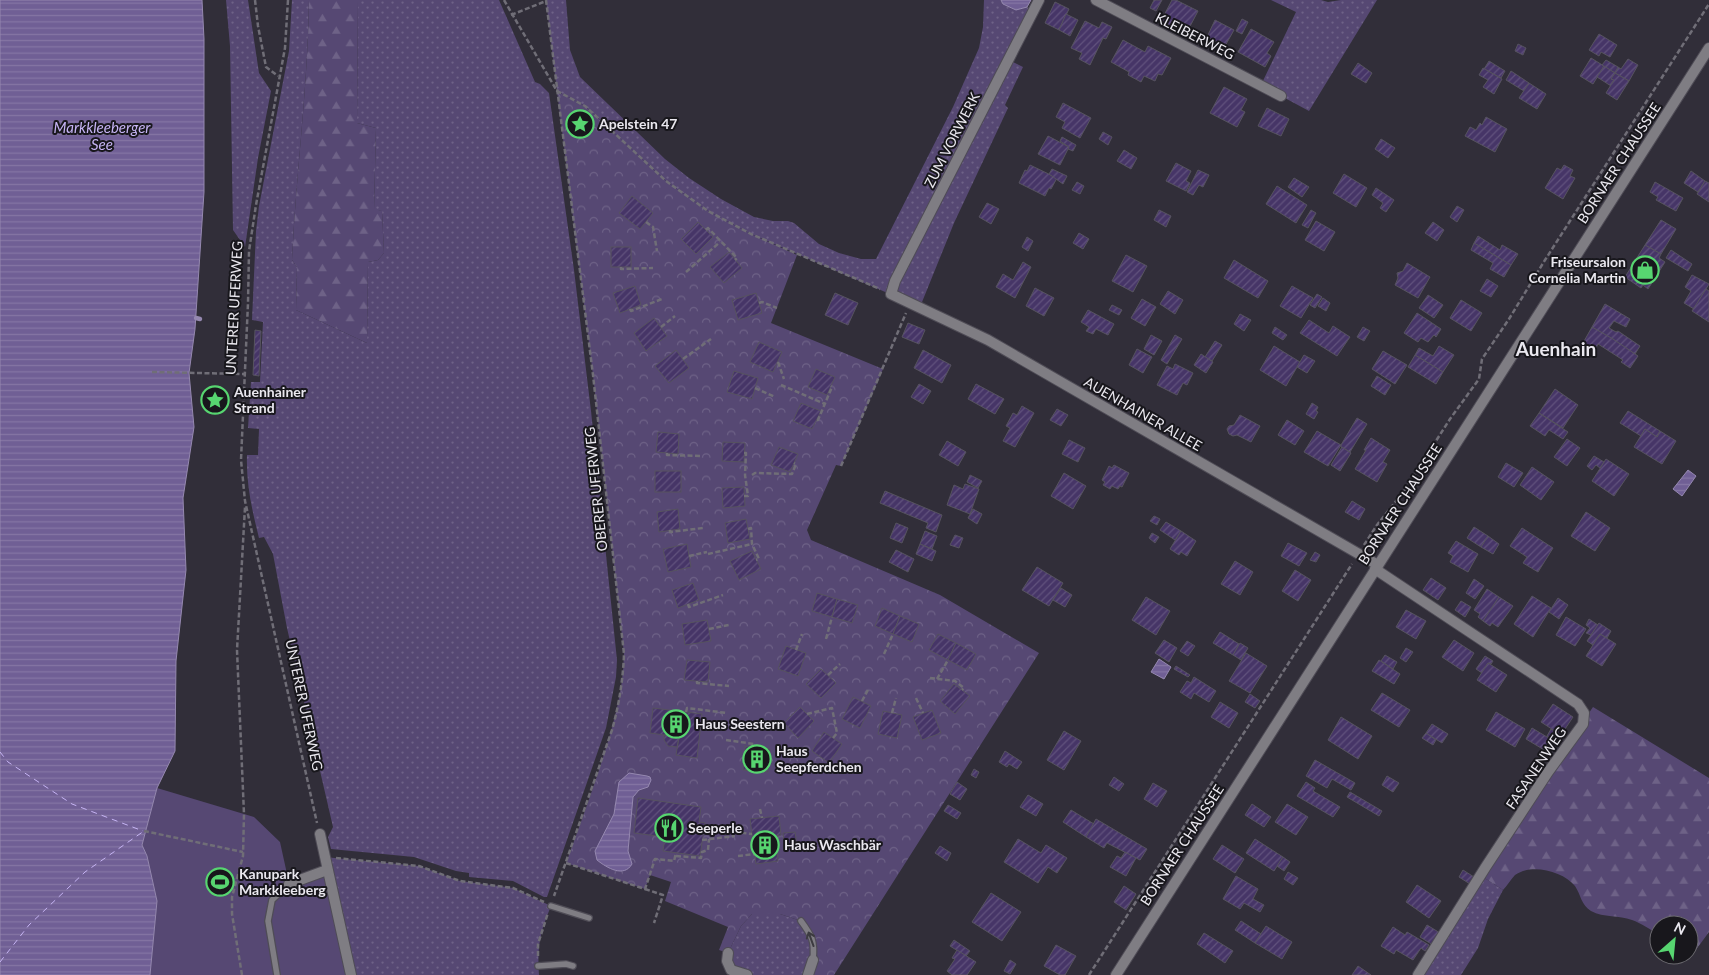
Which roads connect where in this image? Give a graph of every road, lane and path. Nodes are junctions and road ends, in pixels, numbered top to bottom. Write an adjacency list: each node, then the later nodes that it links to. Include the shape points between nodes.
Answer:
1 (255, 0): 10 (path, via 266,67)
2 (288, 0): 10 (path, UNTERER UFERWEG, via 285,48)
3 (504, 0): 8 (path)
4 (1040, 0): 21 (street, ZUM VORWERK)
5 (1096, 0): 12 (street, KLEIBERWEG)
6 (546, 1): 8 (path); 11 (path, OBERER UFERWEG)
7 (1709, 4): 53 (path, via 1482,359 1479,378)
8 (511, 15): 11 (path)
9 (1709, 48): 56 (street, BORNAER CHAUSSEE)
10 (278, 77): 33 (path, UNTERER UFERWEG, via 249,251)
11 (557, 92): 21 (path, via 585,106 666,182 708,211 768,242); 98 (path, OBERER UFERWEG, via 624,654 619,703 612,730)
12 (1281, 96)
13 (646, 222): 16 (path, via 653,227)
14 (706, 230): 15 (path, via 708,228)
15 (720, 242): 17 (path, via 737,258); 20 (path)
16 (658, 251)
17 (735, 260)
18 (621, 267): 19 (path)
19 (653, 268)
20 (686, 272)
21 (890, 294): 24 (street, AUENHAINER ALLEE)
22 (662, 299): 26 (path)
23 (759, 303): 25 (path)
24 (911, 303): 45 (path); 53 (street, AUENHAINER ALLEE, via 988,340)
25 (777, 308)
26 (630, 309)
27 (675, 316): 28 (path)
28 (661, 327)
29 (710, 340): 30 (path)
30 (682, 359)
31 (778, 362): 34 (path)
32 (152, 372): 33 (path)
33 (245, 374): 48 (path, UNTERER UFERWEG, via 241,460)
34 (784, 379)
35 (781, 384): 39 (path)
36 (831, 386): 39 (path)
37 (755, 388): 38 (path)
38 (775, 397)
39 (825, 404): 40 (path)
40 (816, 420)
41 (667, 453): 43 (path)
42 (744, 453): 47 (path, via 748,496)
43 (701, 456)
44 (794, 463): 46 (path, via 792,474)
45 (841, 466)
46 (752, 475)
47 (744, 496)
48 (245, 501): 90 (path, UNTERER UFERWEG); 94 (path, via 238,650)
49 (703, 528): 51 (path)
50 (748, 529): 52 (path, via 751,528)
51 (670, 530)
52 (752, 544): 54 (path); 55 (path, via 759,559)
53 (1359, 553): 56 (street, AUENHAINER ALLEE); 115 (path)
54 (689, 556)
55 (756, 560)
56 (1376, 567): 116 (street, BORNAER CHAUSSEE); 117 (street, FASANENWEG, via 1578,704 1584,712 1583,724 1484,868)
57 (723, 595): 58 (path, via 689,607)
58 (688, 604)
59 (832, 617): 64 (path)
60 (730, 625): 61 (path)
61 (709, 629)
62 (802, 634): 65 (path)
63 (893, 634): 66 (path)
64 (826, 639)
65 (796, 650)
66 (884, 654)
67 (948, 660): 71 (path)
68 (840, 664): 69 (path)
69 (828, 676)
70 (930, 678): 71 (path)
71 (937, 679): 75 (path, via 955,681 964,688)
72 (697, 681): 73 (path)
73 (729, 686)
74 (869, 688): 78 (path)
75 (962, 690)
76 (896, 698): 81 (path)
77 (916, 698): 82 (path)
78 (862, 701)
79 (686, 712): 80 (path, via 686,708)
80 (727, 713)
81 (892, 713)
82 (923, 713)
83 (807, 714): 84 (path, via 832,708 836,733)
84 (833, 738)
85 (726, 740): 86 (path, via 754,744)
86 (753, 747)
87 (760, 809): 88 (path)
88 (762, 818)
89 (144, 831): 94 (path)
90 (320, 834): 97 (street)
91 (752, 834): 92 (path)
92 (709, 839): 93 (path); 101 (path, via 708,850 702,852 701,858 676,854 674,862 655,859)
93 (702, 840)
94 (243, 852): 110 (path, via 232,897)
95 (755, 854): 96 (path)
96 (738, 856)
97 (320, 857): 99 (street); 102 (path, via 419,866 460,881 513,888)
98 (566, 863): 101 (path); 102 (path, OBERER UFERWEG)
99 (327, 870): 100 (street); 112 (street)
100 (289, 884): 111 (lane, via 272,900 268,921)
101 (645, 889): 105 (path, via 663,895)
102 (551, 906): 103 (lane); 108 (path, OBERER UFERWEG, via 538,944)
103 (589, 918)
104 (801, 921): 107 (lane, one-way to 104, via 812,936)
105 (654, 923)
106 (728, 952): 113 (street, via 726,961 731,970)
107 (813, 960): 114 (street)
108 (538, 966): 109 (lane)
109 (573, 966)
110 (242, 975)
111 (276, 975)
112 (351, 975)
113 (747, 975)
114 (808, 975)
115 (1089, 975)
116 (1116, 975)
117 (1418, 975)

